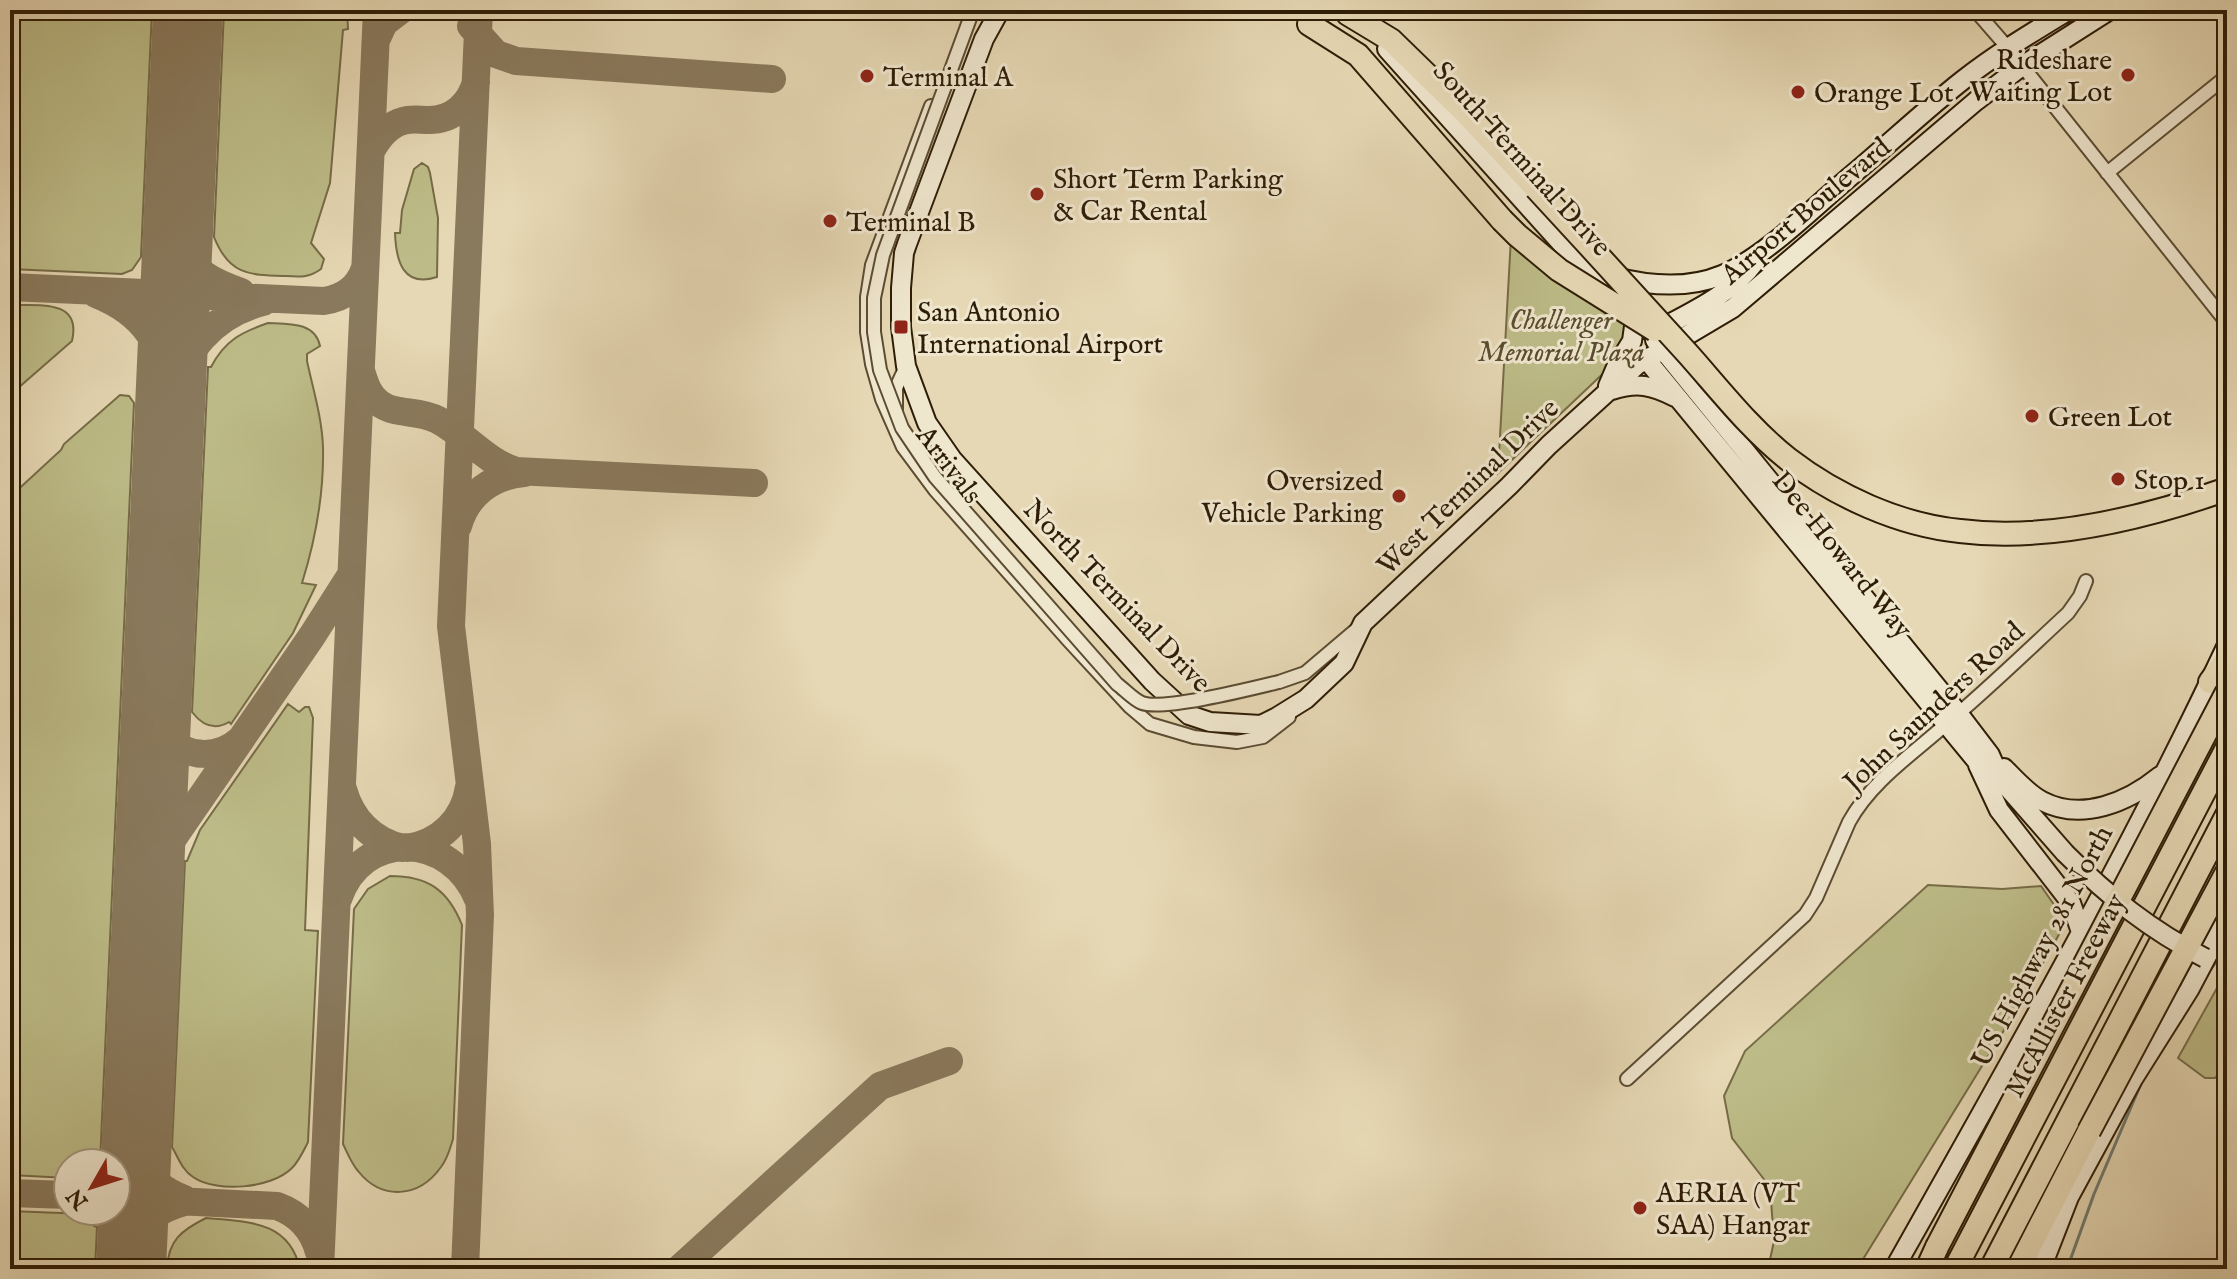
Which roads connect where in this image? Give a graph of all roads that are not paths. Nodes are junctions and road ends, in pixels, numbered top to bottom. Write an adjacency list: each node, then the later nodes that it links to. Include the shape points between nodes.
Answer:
1 (971, 10): 23 (street, Arrivals, via 881,240 867,297 872,364); 28 (street, bridge, via 883,255 874,298 880,370 902,428 966,513 1117,684 1143,703 1192,700 1305,673)
2 (1000, 10): 19 (main road, North Terminal Drive, via 984,39 904,253 901,327)
3 (1975, 10): 8 (street)
4 (2069, 10): 8 (main road, Airport Boulevard)
5 (2110, 10): 9 (main road, Airport Boulevard)
6 (1343, 12): 13 (main road, South Terminal Drive, via 1383,45); 18 (highway, bridge, via 1391,40 1465,112 1536,188)
7 (1309, 24): 18 (highway, bridge, via 1358,55 1517,235)
8 (2008, 48): 9 (street); 12 (main road, Airport Boulevard, via 1963,80)
9 (2022, 66): 11 (street); 14 (main road, Airport Boulevard)
10 (2227, 76): 11 (street)
11 (2107, 173): 16 (street)
12 (1764, 250): 13 (main road, Airport Boulevard, via 1724,274 1695,283 1641,284); 17 (main road, via 1745,276)
13 (1579, 263): 15 (main road, South Terminal Drive)
14 (1719, 316): 18 (main road, Airport Boulevard); 21 (main road, via 1695,354)
15 (1635, 319): 17 (main road, South Terminal Drive); 20 (main road, via 1634,336)
16 (2227, 323)
17 (1650, 334): 18 (main road, South Terminal Drive)
18 (1664, 352): 20 (main road, West Terminal Drive); 21 (main road, Dee Howard Way); 25 (highway, bridge, via 1789,460 1867,504 1923,524 1960,532 2068,529 2181,505)
19 (906, 366): 23 (street, via 896,388 895,412); 32 (main road, North Terminal Drive, via 927,423 952,459 1152,681 1189,715 1210,722 1261,725)
20 (1605, 393): 21 (main road, via 1625,386 1655,387); 28 (main road, West Terminal Drive)
21 (1688, 396): 22 (main road, Dee Howard Way); 24 (main road, Dee Howard Way)
22 (1699, 423): 24 (main road, via 1706,421 1739,458); 26 (main road, Dee Howard Way)
23 (903, 447): 32 (street, Arrivals, via 1038,606 1150,724 1237,742 1263,737)
24 (1761, 472): 26 (main road, Dee Howard Way)
25 (2227, 489)
26 (1825, 563): 33 (main road, Dee Howard Way)
27 (2086, 581): 33 (street, John Saunders Road, via 2068,613)
28 (1363, 623): 32 (main road, North Terminal Drive, via 1344,663)
29 (2227, 645): 31 (main road, US Highway 281 North)
30 (2227, 659): 31 (highway)
31 (2218, 687): 36 (main road, US Highway 281 North); 45 (highway, bridge)
32 (1306, 699)
33 (1952, 719): 35 (main road, Dee Howard Way); 42 (street, John Saunders Road, via 1879,781 1855,810 1805,915)
34 (2227, 748): 46 (highway, McAllister Freeway)
35 (1982, 757): 36 (main road, via 2041,801 2066,809 2118,803); 40 (main road, via 1999,810 2071,903); 41 (main road, Dee Howard Way, bridge, via 2098,887)
36 (2165, 772): 40 (main road, US Highway 281 North)
37 (2227, 815): 47 (highway)
38 (2227, 872): 48 (highway, bridge)
39 (2227, 918): 41 (main road)
40 (2081, 932): 44 (main road, US Highway 281 North)
41 (2205, 958): 43 (main road)
42 (1627, 1079)
43 (2074, 1188): 48 (highway); 49 (main road)
44 (1894, 1269)
45 (1927, 1269)
46 (1955, 1269)
47 (1991, 1269)
48 (2019, 1269)
49 (2041, 1269)

